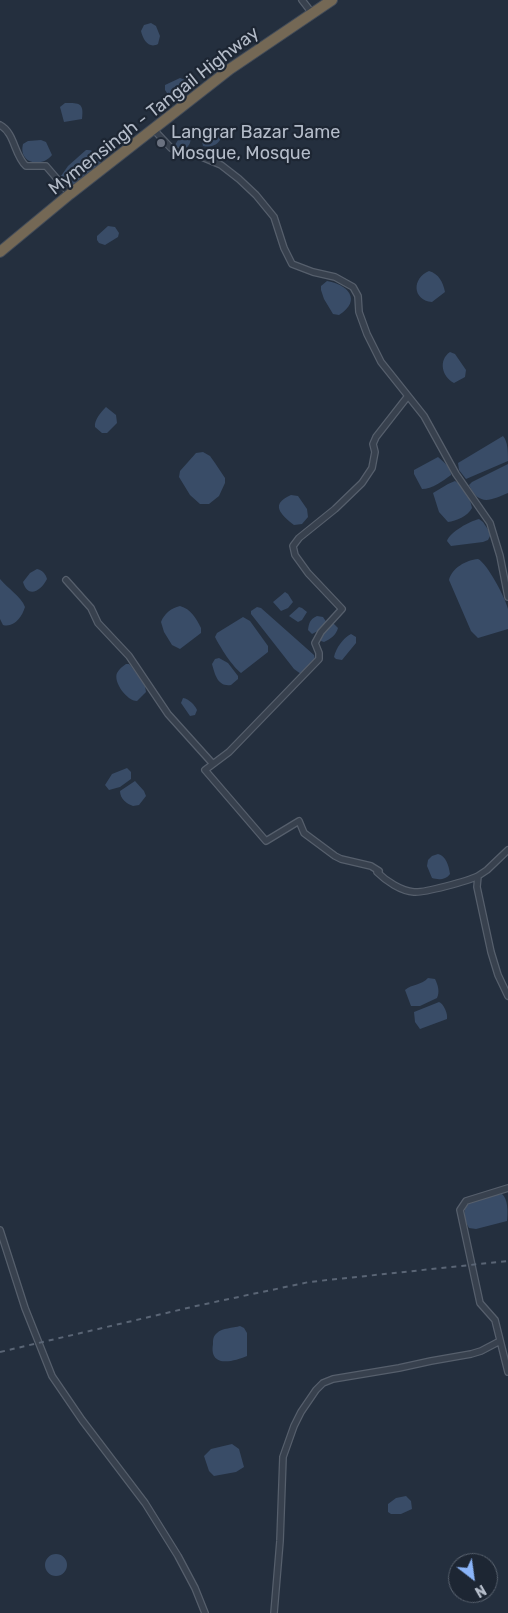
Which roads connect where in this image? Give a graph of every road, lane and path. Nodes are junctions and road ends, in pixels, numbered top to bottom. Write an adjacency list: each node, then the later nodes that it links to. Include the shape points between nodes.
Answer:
1 (302, 0): 3 (street)
2 (332, 0): 3 (highway, Mymensingh - Tangail Highway)
3 (312, 13): 5 (highway, Mymensingh - Tangail Highway, via 230,69)
4 (0, 125): 6 (street, via 26,166 46,166)
5 (154, 130): 6 (highway, Mymensingh - Tangail Highway); 8 (street, via 176,151 211,160 239,178 274,217 292,264 335,277 353,288 367,334 381,362)
6 (70, 194): 7 (highway, Mymensingh - Tangail Highway)
7 (0, 252)
8 (408, 396): 10 (street, via 424,416 456,474 490,523); 11 (street, via 376,437 372,468 362,483 293,546 295,555 308,573 342,609 315,643 318,659 229,752)
9 (66, 580): 11 (street, via 91,608 98,623 129,656 168,714)
10 (508, 596)
11 (213, 764): 13 (street, via 205,770 266,841 299,821 304,833 334,856 371,866 383,878 415,892)
12 (508, 850): 13 (street)
13 (478, 876): 14 (street, via 477,887 491,952)
14 (508, 996)
15 (508, 1188): 17 (street, via 466,1201 460,1210 480,1303 495,1320)
16 (0, 1230): 19 (street, via 52,1376 150,1511 178,1556)
17 (500, 1342): 18 (street); 20 (street, via 471,1354 334,1379 316,1390 301,1412 283,1456)
18 (508, 1372)
19 (205, 1613)
20 (274, 1613)

